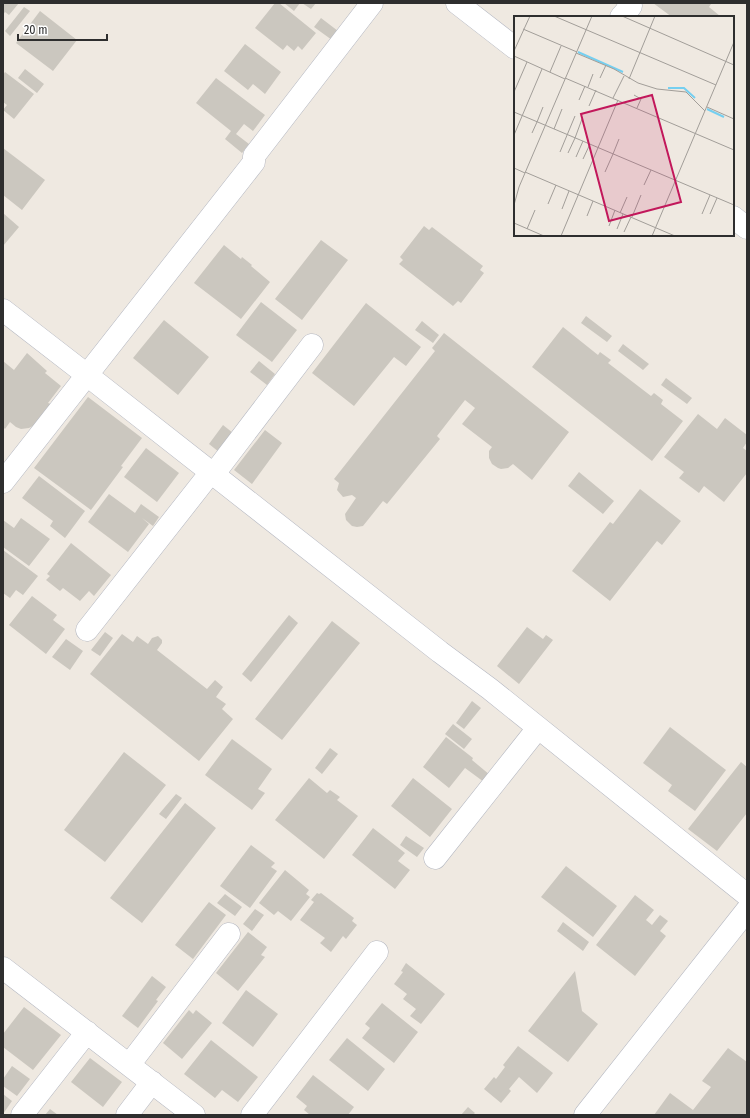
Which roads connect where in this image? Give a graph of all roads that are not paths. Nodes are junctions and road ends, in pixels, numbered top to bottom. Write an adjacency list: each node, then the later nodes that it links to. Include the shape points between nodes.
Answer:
1 (372, 3): 10 (street, via 254,156 254,162)
2 (457, 3): 5 (street)
3 (628, 3): 4 (street, via 631,6)
4 (623, 16)
5 (514, 47)
6 (734, 218): 7 (street)
7 (747, 228)
8 (5, 316): 10 (street)
9 (312, 346): 11 (street)
10 (87, 375): 11 (street); 12 (street)
11 (212, 473): 13 (street); 14 (street)
12 (3, 482)
13 (87, 630)
14 (538, 728): 15 (street); 16 (street)
15 (435, 858)
16 (747, 895)
17 (747, 910): 28 (street)
18 (229, 934): 22 (street)
19 (377, 952): 27 (street)
20 (3, 968): 21 (street)
21 (86, 1032): 22 (street); 24 (street)
22 (129, 1065): 23 (street)
23 (152, 1082): 25 (street); 26 (street)
24 (22, 1115)
25 (127, 1115)
26 (194, 1115)
27 (252, 1115)
28 (585, 1115)

